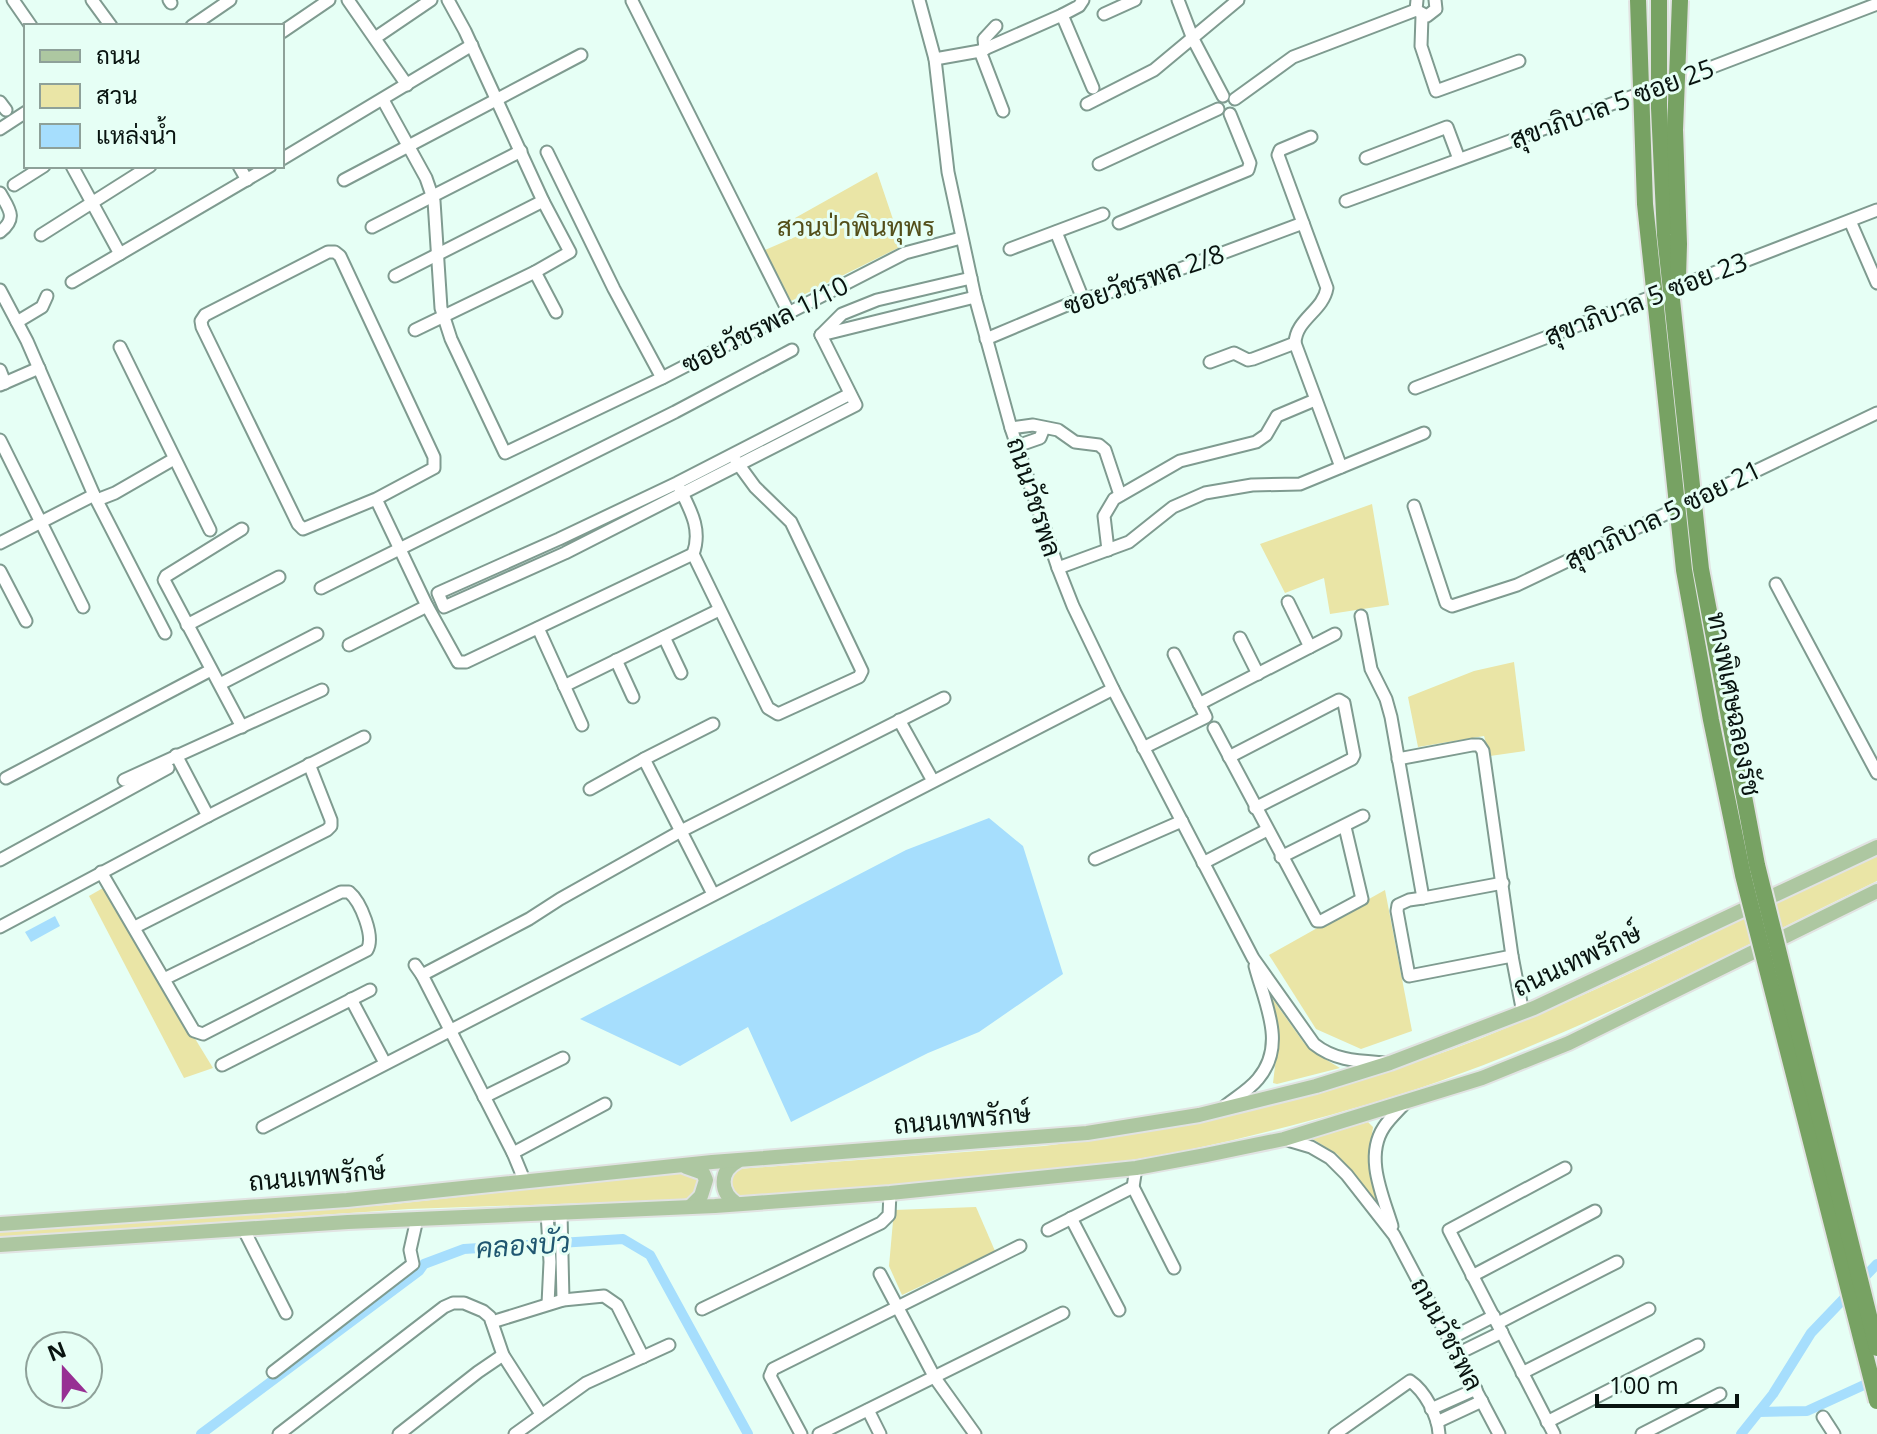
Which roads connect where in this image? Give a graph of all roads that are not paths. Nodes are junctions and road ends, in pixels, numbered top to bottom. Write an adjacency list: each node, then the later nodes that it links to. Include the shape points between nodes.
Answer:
1 (13, 0): 22 (street)
2 (92, 0): 23 (street)
3 (230, 0): 24 (street)
4 (329, 0): 26 (street)
5 (348, 0): 27 (street)
6 (431, 0): 27 (street)
7 (448, 0): 29 (street)
8 (919, 0): 32 (street, ถนนวัชรพล)
9 (1083, 0): 21 (street)
10 (1135, 0): 20 (street)
11 (1178, 0): 28 (street)
12 (1238, 0): 28 (street)
13 (1437, 0): 19 (street, via 1434,13)
14 (1638, 0): 270 (highway, ทางพิเศษฉลองรัช, bridge, via 1645,204 1684,570 1743,875)
15 (1659, 0): 93 (highway, ทางพิเศษฉลองรัช, bridge, via 1665,235)
16 (1680, 0): 93 (highway, bridge)
17 (632, 1): 90 (street)
18 (1877, 4): 52 (street, สุขาภิบาล 5 ซอย 25)
19 (1418, 9): 33 (street, via 1421,46 1436,91); 38 (street, via 1293,57)
20 (1104, 14)
21 (1062, 15): 30 (street); 35 (street)
22 (30, 24)
23 (110, 24)
24 (195, 24)
25 (996, 26): 30 (street)
26 (284, 31)
27 (375, 38): 34 (street)
28 (1193, 39): 36 (street); 40 (street, via 1135,82)
29 (472, 45): 34 (street); 37 (street)
30 (982, 50): 32 (street); 42 (street)
31 (581, 55): 37 (street)
32 (935, 59): 76 (street, ถนนวัชรพล)
33 (1519, 61)
34 (407, 85): 39 (street)
35 (1093, 88)
36 (1223, 96): 38 (street); 41 (street)
37 (496, 99): 47 (street); 48 (street)
38 (1235, 99): 44 (street, via 1236,109)
39 (383, 100): 47 (street); 50 (street)
40 (1087, 104)
41 (1218, 109): 44 (street); 53 (street)
42 (1003, 111)
43 (24, 113): 45 (street)
44 (1230, 114): 70 (street, via 1250,163 1248,170)
45 (0, 129)
46 (1311, 137): 71 (street, via 1278,155)
47 (409, 147): 60 (street); 63 (street)
48 (521, 151): 63 (street); 64 (street)
49 (547, 152): 103 (street)
50 (284, 158)
51 (1366, 158): 52 (street, via 1447,127)
52 (1459, 159): 65 (street, สุขาภิบาล 5 ซอย 25)
53 (1099, 164)
54 (41, 168): 61 (street)
55 (73, 168): 66 (street)
56 (147, 168): 66 (street)
57 (240, 168): 59 (street)
58 (267, 168): 59 (street)
59 (247, 180): 78 (street)
60 (344, 180)
61 (14, 185)
62 (0, 193): 73 (street, via 11,218)
63 (432, 196): 72 (street); 79 (street)
64 (543, 201): 79 (street); 80 (street, via 570,252)
65 (1346, 201)
66 (92, 203): 75 (street); 78 (street)
67 (1877, 210): 69 (street, สุขาภิบาล 5 ซอย 23)
68 (1103, 214): 74 (street)
69 (1850, 221): 84 (street); 105 (street, สุขาภิบาล 5 ซอย 23)
70 (1119, 223)
71 (1303, 223): 88 (street, ซอยวัชรพล 2/8, via 1145,282); 97 (street, via 1327,288 1299,326)
72 (372, 227)
73 (0, 232)
74 (1056, 232): 77 (street); 88 (street)
75 (41, 235)
76 (961, 238): 82 (street, ถนนวัชรพล); 90 (street, ซอยวัชรพล 1/10, via 905,253)
77 (1010, 249)
78 (120, 254): 83 (street)
79 (437, 256): 81 (street); 91 (street)
80 (535, 272): 89 (street); 91 (street)
81 (395, 276)
82 (971, 278): 87 (street, ถนนวัชรพล); 95 (street, via 877,300 842,314)
83 (72, 282)
84 (1877, 283)
85 (0, 290): 92 (street)
86 (47, 296): 92 (street, via 42,307)
87 (975, 297): 95 (street); 96 (street, ถนนวัชรพล)
88 (1083, 299): 96 (street, ซอยวัชรพล 2/8)
89 (556, 312)
90 (789, 313): 103 (street, ซอยวัชรพล 1/10)
91 (444, 316): 94 (street); 103 (street, ซอยวัชรพล 1/10, via 505,453)
92 (17, 322): 101 (street)
93 (1676, 328): 260 (highway, ทางพิเศษฉลองรัช, bridge, via 1701,569 1721,684 1757,865)
94 (415, 330)
95 (821, 335): 106 (street)
96 (986, 339): 109 (street, ถนนวัชรพล)
97 (1295, 343): 100 (street, via 1253,359 1234,353); 107 (street)
98 (120, 347): 115 (street)
99 (792, 350): 129 (street)
100 (1210, 362)
101 (39, 368): 104 (street); 121 (street)
102 (0, 370): 104 (street)
103 (662, 378)
104 (3, 384)
105 (1415, 388)
106 (850, 394): 114 (street); 116 (street, via 856,405)
107 (1315, 400): 117 (street); 120 (street, via 1279,414 1256,442 1180,461)
108 (1877, 413): 123 (street, สุขาภิบาล 5 ซอย 21, via 1517,585 1452,606 1446,603)
109 (1011, 428): 110 (street); 113 (street, ถนนวัชรพล)
110 (1044, 428): 113 (street, via 1040,438); 120 (street, via 1075,442 1102,446)
111 (1424, 433): 117 (street)
112 (0, 440): 124 (street)
113 (1017, 446): 133 (street, ถนนวัชรพล)
114 (732, 453): 116 (street); 118 (street)
115 (174, 459): 121 (street, via 115,493); 126 (street)
116 (738, 466): 119 (street); 141 (street, via 791,522 862,675 772,713)
117 (1341, 467): 130 (street, via 1300,484 1205,493 1173,507 1129,542)
118 (677, 483): 119 (street); 127 (street)
119 (683, 495): 131 (street); 132 (street, via 699,539)
120 (1120, 495): 130 (street, via 1104,513)
121 (95, 498): 124 (street); 146 (street)
122 (376, 499): 122 (street, via 303,529 202,327 205,315 328,252 340,256 436,462 434,468); 129 (street)
123 (1414, 506)
124 (40, 523): 128 (street); 140 (street)
125 (242, 529): 144 (street, via 166,576)
126 (210, 530)
127 (559, 539): 131 (street); 131 (street, via 438,593 444,607)
128 (0, 543)
129 (399, 549): 137 (street); 139 (street)
130 (1108, 550): 133 (street)
131 (565, 553)
132 (693, 554): 141 (street); 145 (street)
133 (1058, 568): 160 (street, ถนนวัชรพล)
134 (0, 571): 143 (street)
135 (279, 577): 144 (street)
136 (1776, 584): 178 (street)
137 (321, 588)
138 (1288, 602): 152 (street)
139 (427, 606): 145 (street, via 458,662); 151 (street)
140 (83, 607)
141 (719, 610): 149 (street)
142 (1361, 616): 175 (street)
143 (26, 621)
144 (187, 625): 155 (street)
145 (538, 628): 159 (street)
146 (165, 633)
147 (317, 634): 158 (street)
148 (1335, 634): 152 (street)
149 (664, 637): 154 (street); 156 (street)
150 (1240, 638): 157 (street)
151 (349, 645)
152 (1310, 647): 157 (street)
153 (1174, 654): 164 (street)
154 (616, 660): 159 (street); 162 (street)
155 (211, 670): 158 (street); 179 (street)
156 (681, 673)
157 (1258, 674): 164 (street)
158 (220, 684): 168 (street)
159 (564, 686): 167 (street)
160 (1113, 689): 171 (street, ถนนวัชรพล); 181 (street)
161 (322, 690): 168 (street)
162 (633, 697)
163 (944, 698): 165 (street)
164 (1199, 704): 171 (street, via 1206,717)
165 (899, 720): 181 (street); 189 (street)
166 (713, 724): 174 (street)
167 (582, 725)
168 (242, 727): 172 (street)
169 (1214, 728): 173 (street)
170 (364, 737): 176 (street)
171 (1143, 748): 186 (street, ถนนวัชรพล)
172 (176, 755): 180 (street); 184 (street)
173 (1229, 757): 183 (street); 183 (street, via 1339,700 1344,703 1352,759)
174 (644, 759): 182 (street); 189 (street)
175 (1398, 759): 198 (street, via 1479,745); 201 (street)
176 (309, 764): 184 (street); 205 (street, via 331,820 327,830)
177 (168, 768): 194 (street)
178 (1877, 773)
179 (6, 778)
180 (124, 780)
181 (933, 781): 200 (street)
182 (590, 789)
183 (1255, 808): 188 (street)
184 (208, 816): 196 (street)
185 (1363, 816): 187 (street)
186 (1182, 821): 193 (street); 195 (street, ถนนวัชรพล)
187 (1345, 827): 192 (street); 192 (street, via 1362,896 1347,909 1314,919)
188 (1267, 830): 192 (street); 195 (street)
189 (681, 831): 200 (street); 212 (street, via 529,919 419,970)
190 (1877, 838): 197 (main road)
191 (1877, 847): 197 (main road, ถนนเทพรักษ์)
192 (1281, 857)
193 (1095, 859)
194 (0, 860)
195 (1203, 863): 207 (street, ถนนวัชรพล)
196 (101, 872): 204 (street); 205 (street)
197 (1809, 878): 211 (main road, ถนนเทพรักษ์)
198 (1503, 883): 201 (street); 206 (street)
199 (1877, 891): 203 (main road, ถนนเทพรักษ์)
200 (713, 894): 212 (street)
201 (1423, 898): 206 (street, via 1398,905 1409,976)
202 (1877, 902): 203 (main road)
203 (1824, 917): 218 (main road, ถนนเทพรักษ์, via 1569,1043)
204 (0, 927)
205 (135, 927): 208 (street)
206 (1512, 956): 211 (street)
207 (1253, 958): 215 (street, ถนนวัชรพล, via 1314,1044 1346,1060); 220 (street, ถนนวัชรพล, via 1274,1048 1257,1080)
208 (164, 979): 208 (street, via 341,892 356,897 371,939 367,950 203,1034 194,1031)
209 (370, 990): 210 (street)
210 (351, 999): 214 (street); 216 (street)
211 (1523, 1013): 215 (main road, ถนนเทพรักษ์)
212 (450, 1030): 214 (street); 217 (street)
213 (563, 1058): 217 (street)
214 (385, 1063): 221 (street)
215 (1390, 1063): 220 (main road, ถนนเทพรักษ์)
216 (222, 1065)
217 (484, 1097): 223 (street)
218 (1405, 1103): 222 (main road, ถนนเทพรักษ์); 240 (street, ถนนวัชรพล, via 1377,1142 1375,1171)
219 (605, 1104): 223 (street)
220 (1222, 1109): 224 (main road, ถนนเทพรักษ์, via 1087,1133)
221 (263, 1127)
222 (1284, 1139): 226 (main road, ถนนเทพรักษ์); 240 (street, ถนนวัชรพล, via 1330,1158)
223 (513, 1153): 228 (street)
224 (740, 1160): 225 (main road, ถนนเทพรักษ์); 231 (main road, via 723,1180 730,1200)
225 (682, 1165): 228 (main road, ถนนเทพรักษ์); 232 (main road, via 703,1173 706,1180)
226 (1136, 1168): 229 (street); 230 (main road, ถนนเทพรักษ์)
227 (1565, 1168): 246 (street, via 1450,1228)
228 (525, 1182): 237 (main road, ถนนเทพรักษ์)
229 (1133, 1187): 235 (street); 244 (street)
230 (890, 1193): 231 (main road, ถนนเทพรักษ์); 250 (street, via 889,1215 881,1223)
231 (737, 1204): 232 (main road, ถนนเทพรักษ์)
232 (690, 1207): 234 (main road, ถนนเทพรักษ์)
233 (1595, 1211): 246 (street)
234 (554, 1213): 236 (main road, ถนนเทพรักษ์); 247 (street, via 562,1232); 248 (street, via 548,1233)
235 (1071, 1218): 239 (street); 252 (street)
236 (417, 1219): 238 (main road, ถนนเทพรักษ์); 264 (street, via 410,1250 413,1264)
237 (0, 1224)
238 (244, 1230): 241 (main road, ถนนเทพรักษ์); 253 (street)
239 (1048, 1230)
240 (1394, 1235): 257 (street, ถนนวัชรพล)
241 (0, 1245)
242 (1020, 1246): 249 (street)
243 (1617, 1262): 256 (street)
244 (1174, 1268)
245 (880, 1274): 249 (street)
246 (1472, 1276): 256 (street)
247 (563, 1300): 248 (street); 263 (street, via 604,1296 614,1301)
248 (548, 1304): 255 (street)
249 (896, 1307): 266 (street); 280 (street, via 771,1372)
250 (702, 1309)
251 (1649, 1309): 265 (street)
252 (1119, 1310)
253 (286, 1313)
254 (1063, 1313): 266 (street)
255 (492, 1322): 262 (street); 277 (street, via 474,1307 444,1307)
256 (1498, 1324): 257 (street); 261 (street); 265 (street)
257 (1449, 1339): 261 (street, ถนนวัชรพล)
258 (669, 1345): 263 (street)
259 (1698, 1345): 275 (street)
260 (1877, 1348)
261 (1457, 1354): 267 (street, ถนนวัชรพล)
262 (503, 1355): 273 (street); 278 (street)
263 (643, 1357): 273 (street, via 586,1383)
264 (273, 1372)
265 (1522, 1373): 275 (street)
266 (935, 1378): 272 (street); 283 (street)
267 (1476, 1389): 269 (street, ถนนวัชรพล); 271 (street)
268 (1720, 1394): 287 (street)
269 (1482, 1401): 276 (street); 285 (street, ถนนวัชรพล)
270 (1877, 1401)
271 (1431, 1409): 276 (street); 284 (street, via 1410,1381)
272 (868, 1410): 281 (street); 282 (street)
273 (541, 1414): 279 (street)
274 (1823, 1417): 288 (street)
275 (1547, 1422): 286 (street)
276 (1438, 1428)
277 (279, 1434)
278 (399, 1434)
279 (515, 1434)
280 (801, 1434)
281 (819, 1434)
282 (880, 1434)
283 (975, 1434)
284 (1335, 1434)
285 (1499, 1434)
286 (1554, 1434)
287 (1642, 1434)
288 (1834, 1434)

